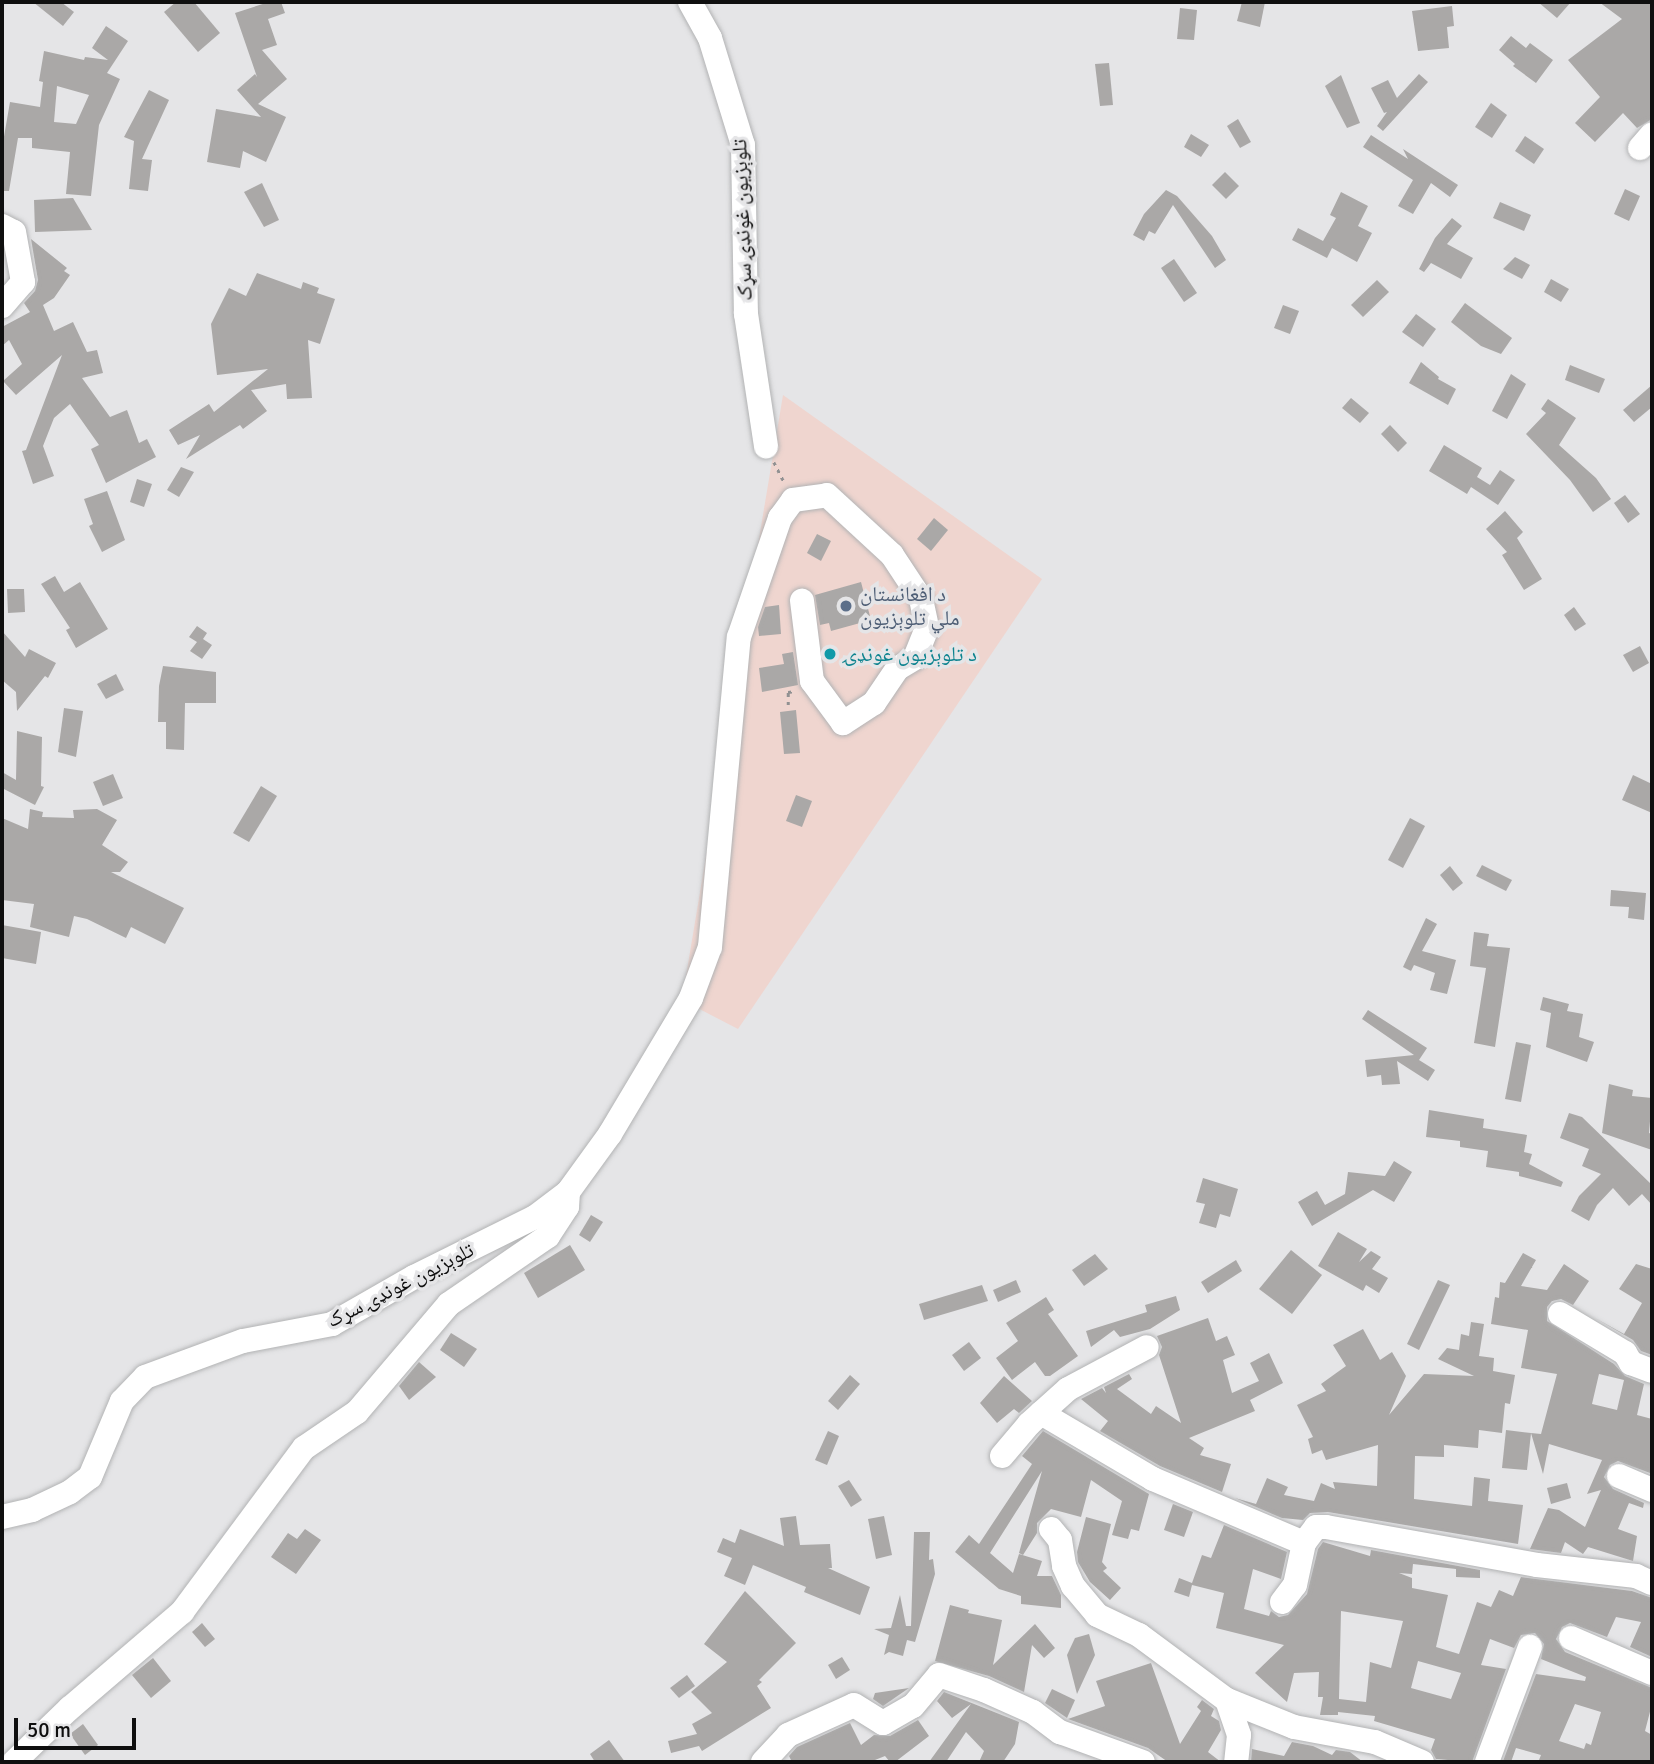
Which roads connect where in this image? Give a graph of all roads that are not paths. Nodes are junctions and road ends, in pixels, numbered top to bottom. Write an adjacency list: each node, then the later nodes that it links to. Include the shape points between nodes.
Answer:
1 (690, 2): 4 (street, تلوېزيون غونډۍ سړک, via 710,38 743,145 746,314)
2 (2, 226): 3 (street, via 14,232 23,282)
3 (2, 306)
4 (766, 446)
5 (802, 601): 6 (street, via 812,681 843,723 874,702 897,669 915,658 927,628 921,599 892,555 827,495 793,500 780,518 739,638 710,947 691,998 610,1134)
6 (568, 1192): 14 (street, تلوېزيون غونډۍ سړک, via 535,1217 332,1324 243,1341 145,1377 121,1401 90,1477 32,1510); 23 (street, via 566,1207 548,1236 449,1304 357,1412 304,1448 182,1612)
7 (1560, 1314): 9 (street, via 1625,1353 1631,1363)
8 (1147, 1346): 10 (street, via 1068,1389)
9 (1652, 1371)
10 (1041, 1413): 11 (street); 16 (street, via 1153,1479)
11 (1002, 1456)
12 (1619, 1476): 13 (street)
13 (1652, 1490)
14 (2, 1517)
15 (1051, 1529): 22 (street, via 1060,1540 1073,1586 1097,1615 1139,1635)
16 (1304, 1543): 17 (street, via 1316,1527 1326,1527 1537,1565 1636,1576); 18 (street, via 1295,1585)
17 (1652, 1583)
18 (1282, 1602)
19 (1571, 1638): 21 (street)
20 (1530, 1647): 28 (street)
21 (1652, 1674)
22 (1227, 1700): 26 (street, via 1239,1735); 27 (street, via 1294,1727 1375,1742)
23 (13, 1762)
24 (763, 1762): 25 (street, via 788,1735 853,1705 883,1723 914,1706 939,1675 1033,1712 1060,1732)
25 (1143, 1762)
26 (1236, 1762)
27 (1422, 1762)
28 (1487, 1762)

